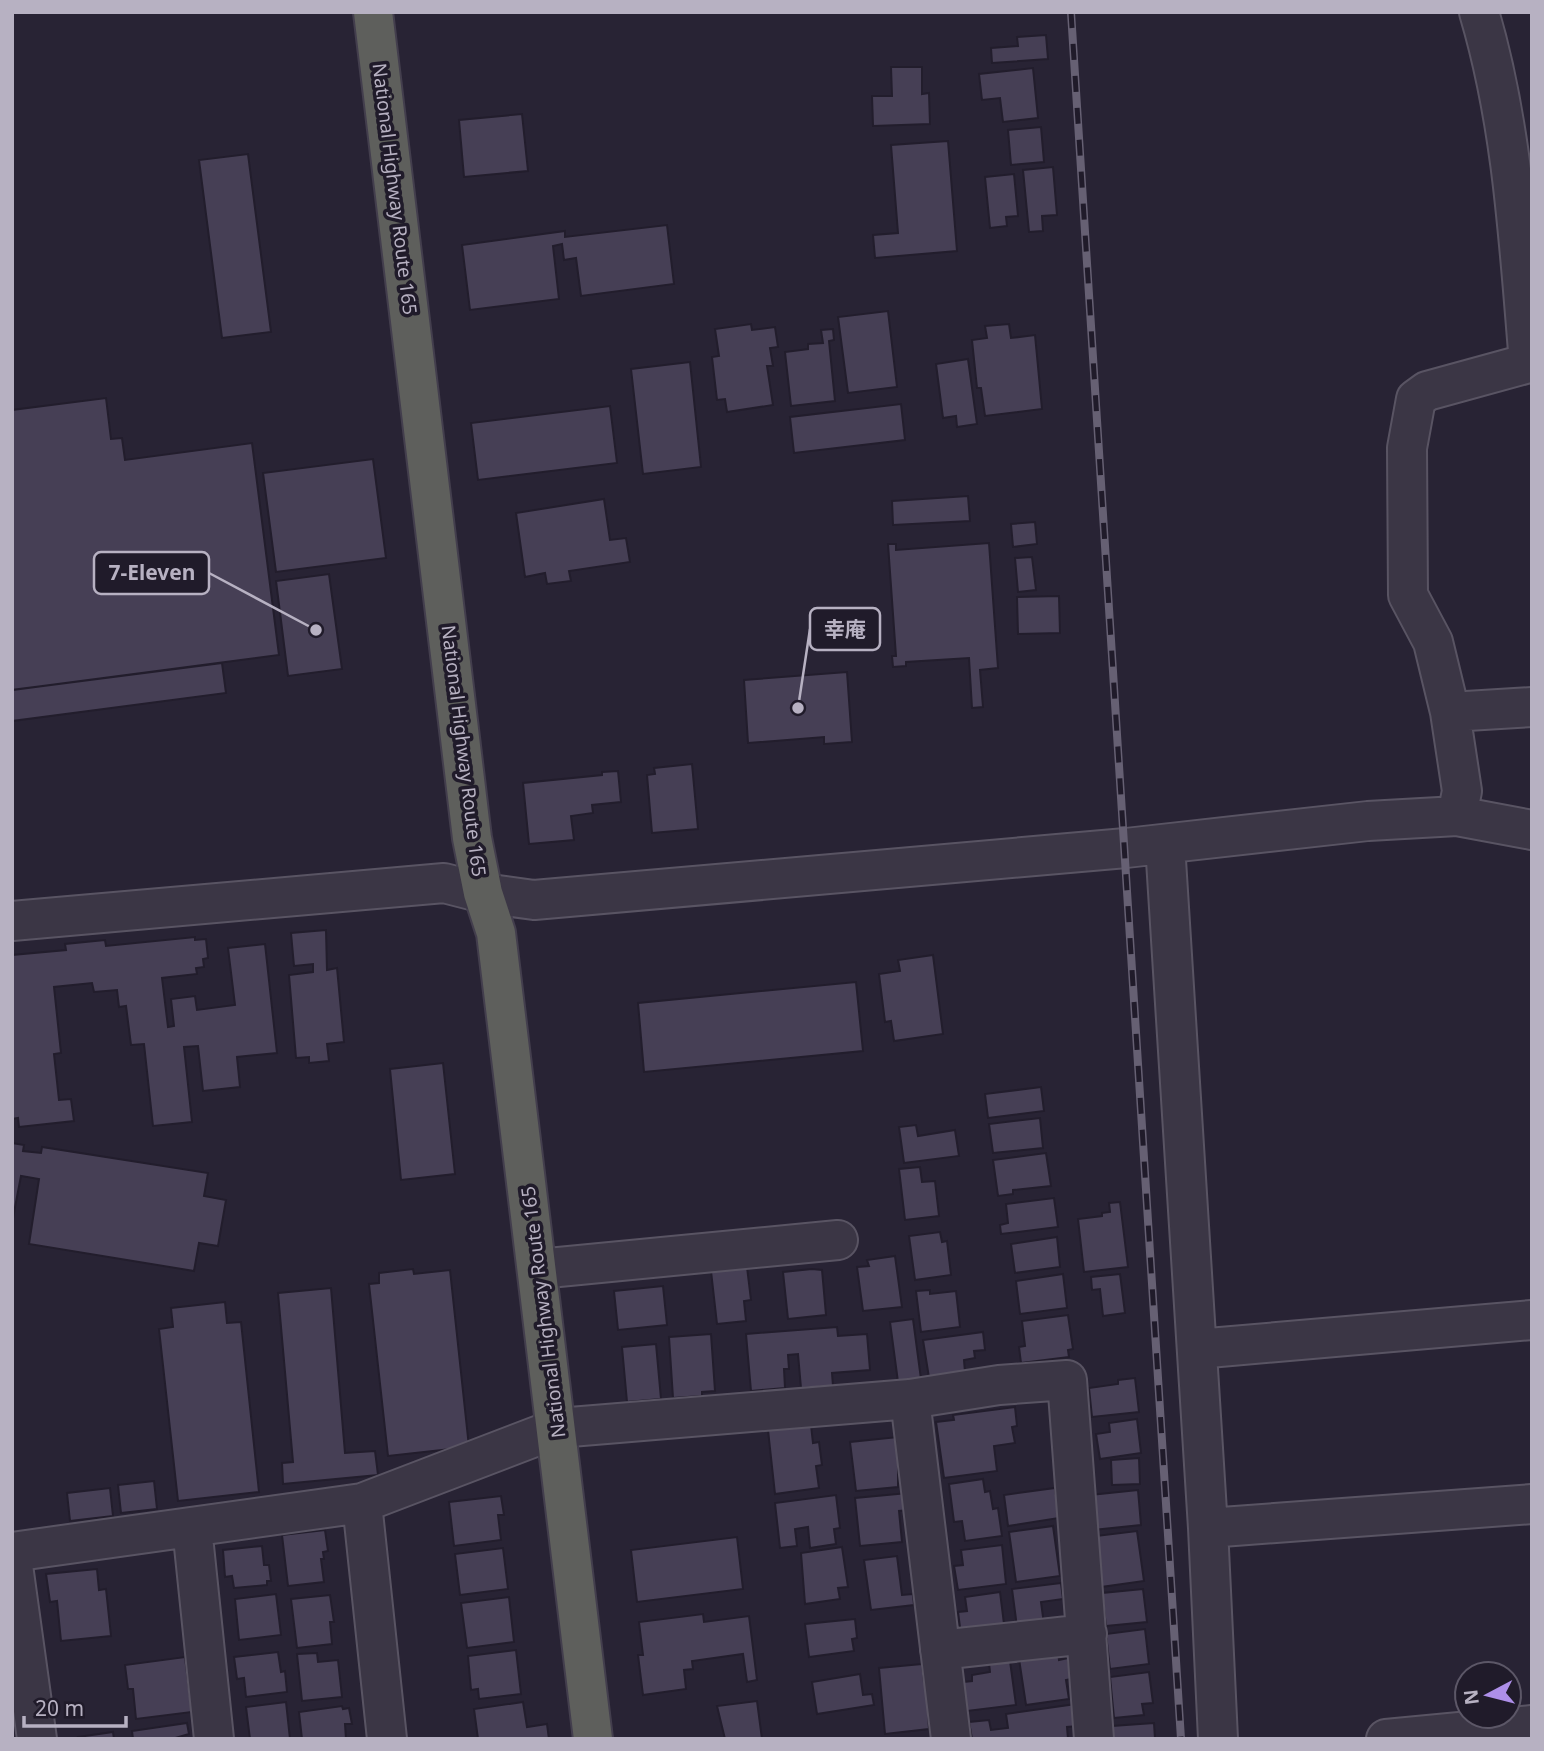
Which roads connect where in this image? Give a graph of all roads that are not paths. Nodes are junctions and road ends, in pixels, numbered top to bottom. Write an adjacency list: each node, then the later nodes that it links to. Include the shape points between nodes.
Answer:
1 (373, 12): 10 (highway, National Highway Route 165, via 472,838)
2 (1479, 12): 3 (street)
3 (1524, 207): 4 (street)
4 (1530, 363): 6 (street, via 1427,391 1416,399 1407,448 1408,595 1433,642)
5 (1532, 707): 6 (street)
6 (1450, 712): 7 (street, via 1462,791)
7 (1457, 816): 8 (street); 9 (street, via 1368,821)
8 (1532, 830)
9 (1165, 844): 10 (street, via 534,900); 15 (street)
10 (483, 893): 11 (street, via 444,883); 13 (highway, National Highway Route 165, via 496,933)
11 (12, 921)
12 (838, 1240): 13 (street)
13 (538, 1269): 17 (highway, National Highway Route 165)
14 (1532, 1320): 15 (street)
15 (1197, 1349): 21 (street)
16 (910, 1399): 17 (street); 24 (street, via 1068,1380); 25 (street)
17 (558, 1428): 18 (street); 30 (highway, National Highway Route 165)
18 (362, 1503): 20 (street); 29 (street)
19 (1532, 1504): 21 (street)
20 (191, 1527): 22 (street); 28 (street)
21 (1208, 1528): 33 (street)
22 (12, 1552)
23 (12, 1558): 27 (street)
24 (1087, 1634): 25 (street); 32 (street)
25 (940, 1650): 31 (street)
26 (1532, 1725): 34 (street)
27 (37, 1739)
28 (214, 1739)
29 (387, 1739)
30 (593, 1739)
31 (951, 1739)
32 (1094, 1739)
33 (1218, 1739)
34 (1387, 1739)

